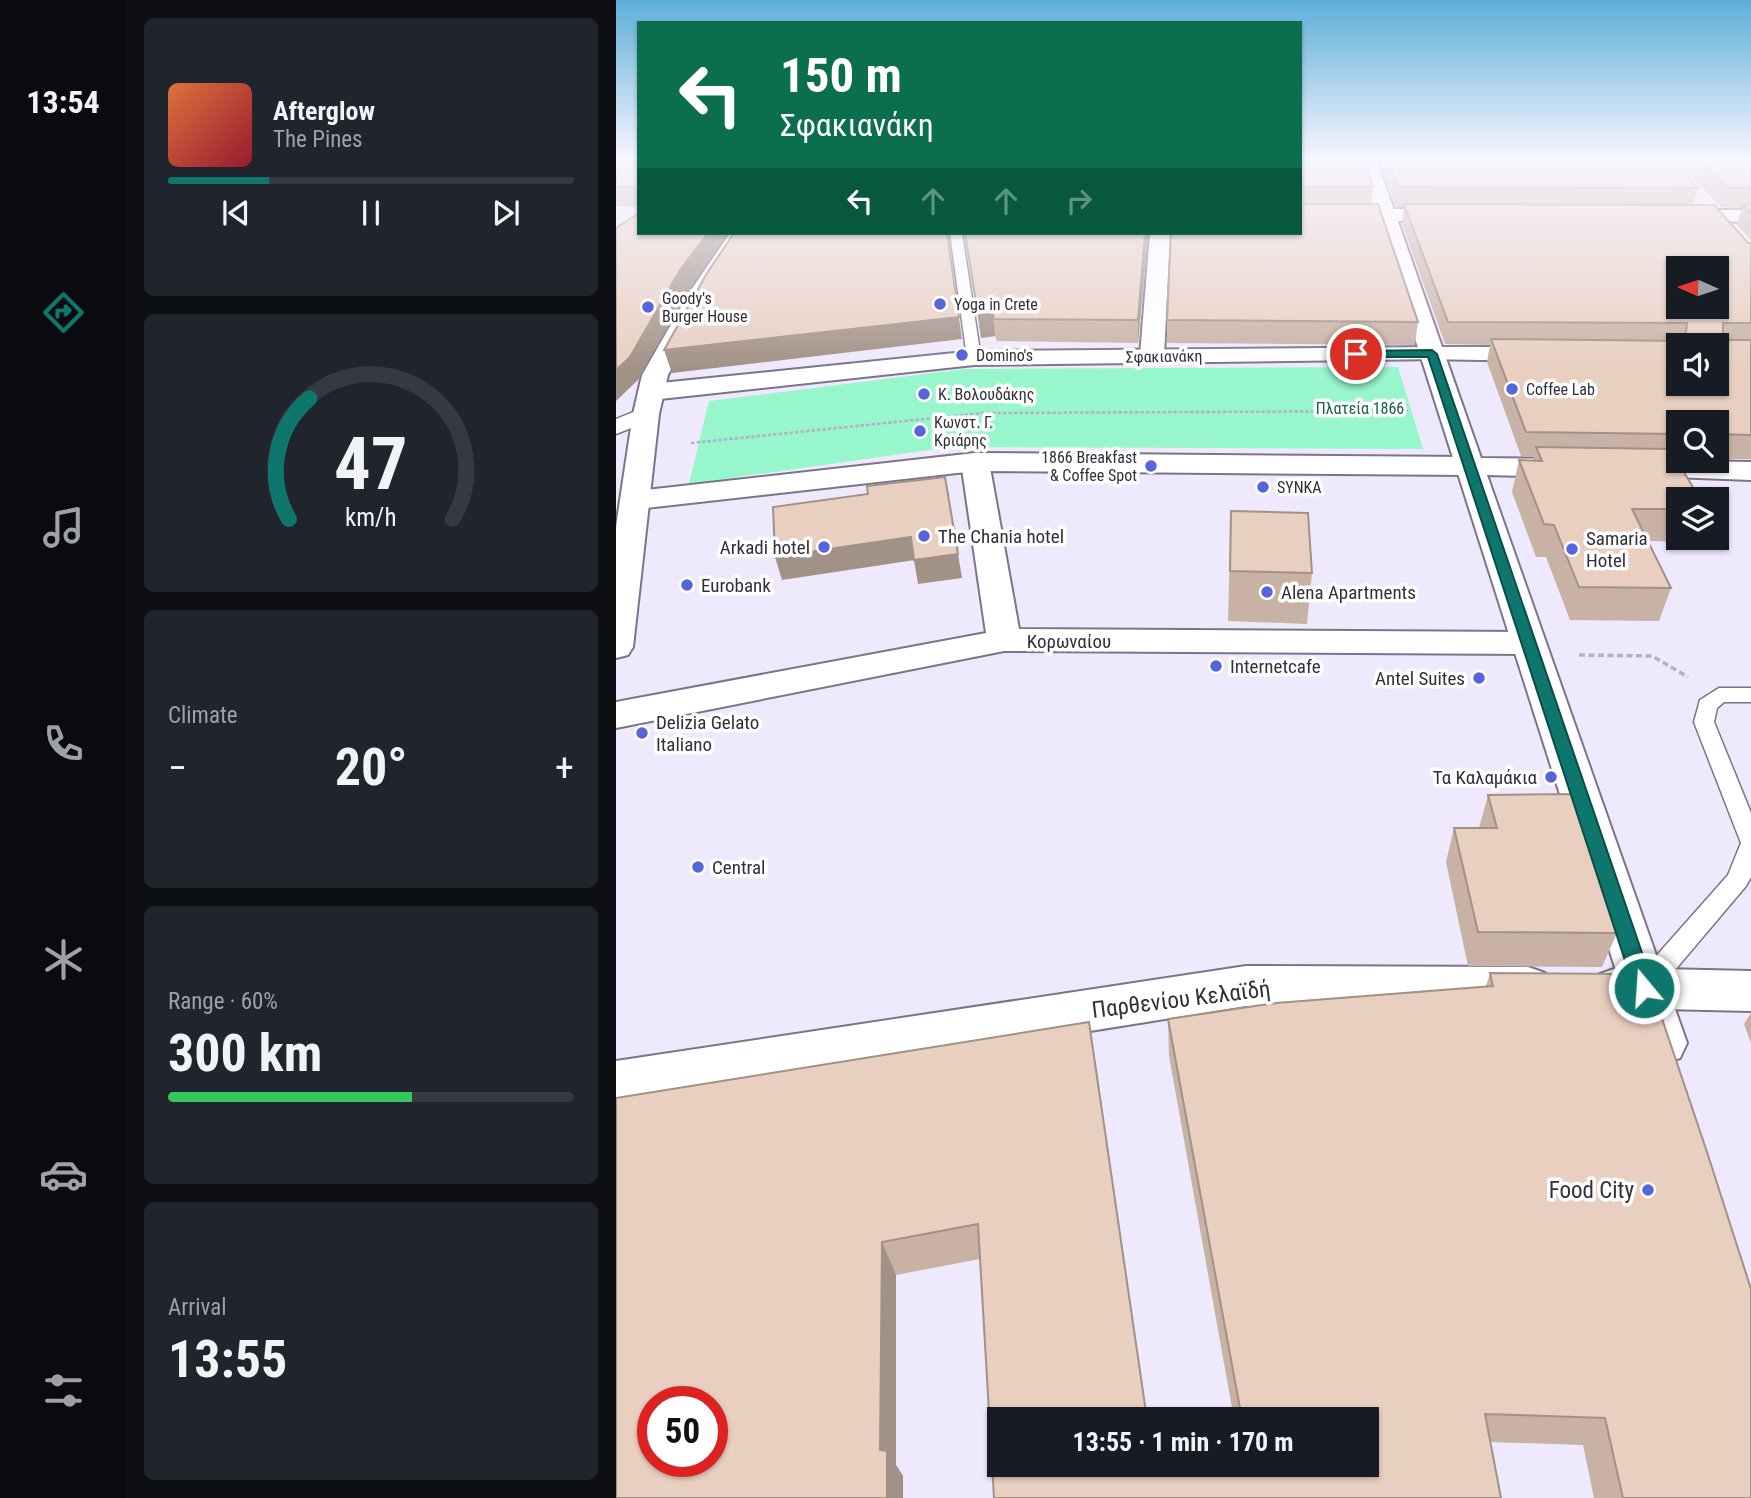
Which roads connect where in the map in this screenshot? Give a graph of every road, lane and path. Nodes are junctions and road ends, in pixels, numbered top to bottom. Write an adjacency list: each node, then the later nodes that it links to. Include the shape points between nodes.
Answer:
1 (1391, 229): 7 (street)
2 (1726, 229): 6 (street)
3 (956, 235): 10 (lane)
4 (1160, 235): 9 (street)
5 (744, 236): 11 (street, via 661,362)
6 (1732, 236)
7 (1432, 354): 8 (street, Σφακιανάκη); 9 (street, Σφακιανάκη); 12 (street)
8 (1569, 354)
9 (1152, 356): 10 (street, Σφακιανάκη)
10 (974, 358): 11 (street, Σφακιανάκη)
11 (649, 403): 13 (street); 18 (street)
12 (1451, 410): 14 (path, via 983,413); 16 (street)
13 (616, 427)
14 (691, 443)
15 (975, 462): 16 (street); 18 (street); 19 (street)
16 (1469, 466): 17 (street); 21 (street)
17 (1751, 471)
18 (627, 500): 20 (street)
19 (1004, 640): 21 (street, Κορωναίου); 24 (street, Κορωναίου)
20 (616, 647)
21 (1531, 649): 22 (path, via 1652,656); 26 (street)
22 (1719, 695): 23 (lane); 25 (lane, via 1707,705 1704,722)
23 (1751, 695)
24 (616, 715)
25 (1751, 844): 26 (lane, via 1738,880)
26 (1644, 988): 27 (street, Παρθενίου Κελαϊδή); 28 (street, Παρθενίου Κελαϊδή, via 1246,986); 29 (street)
27 (1751, 991)
28 (616, 1084)
29 (1680, 1091)

